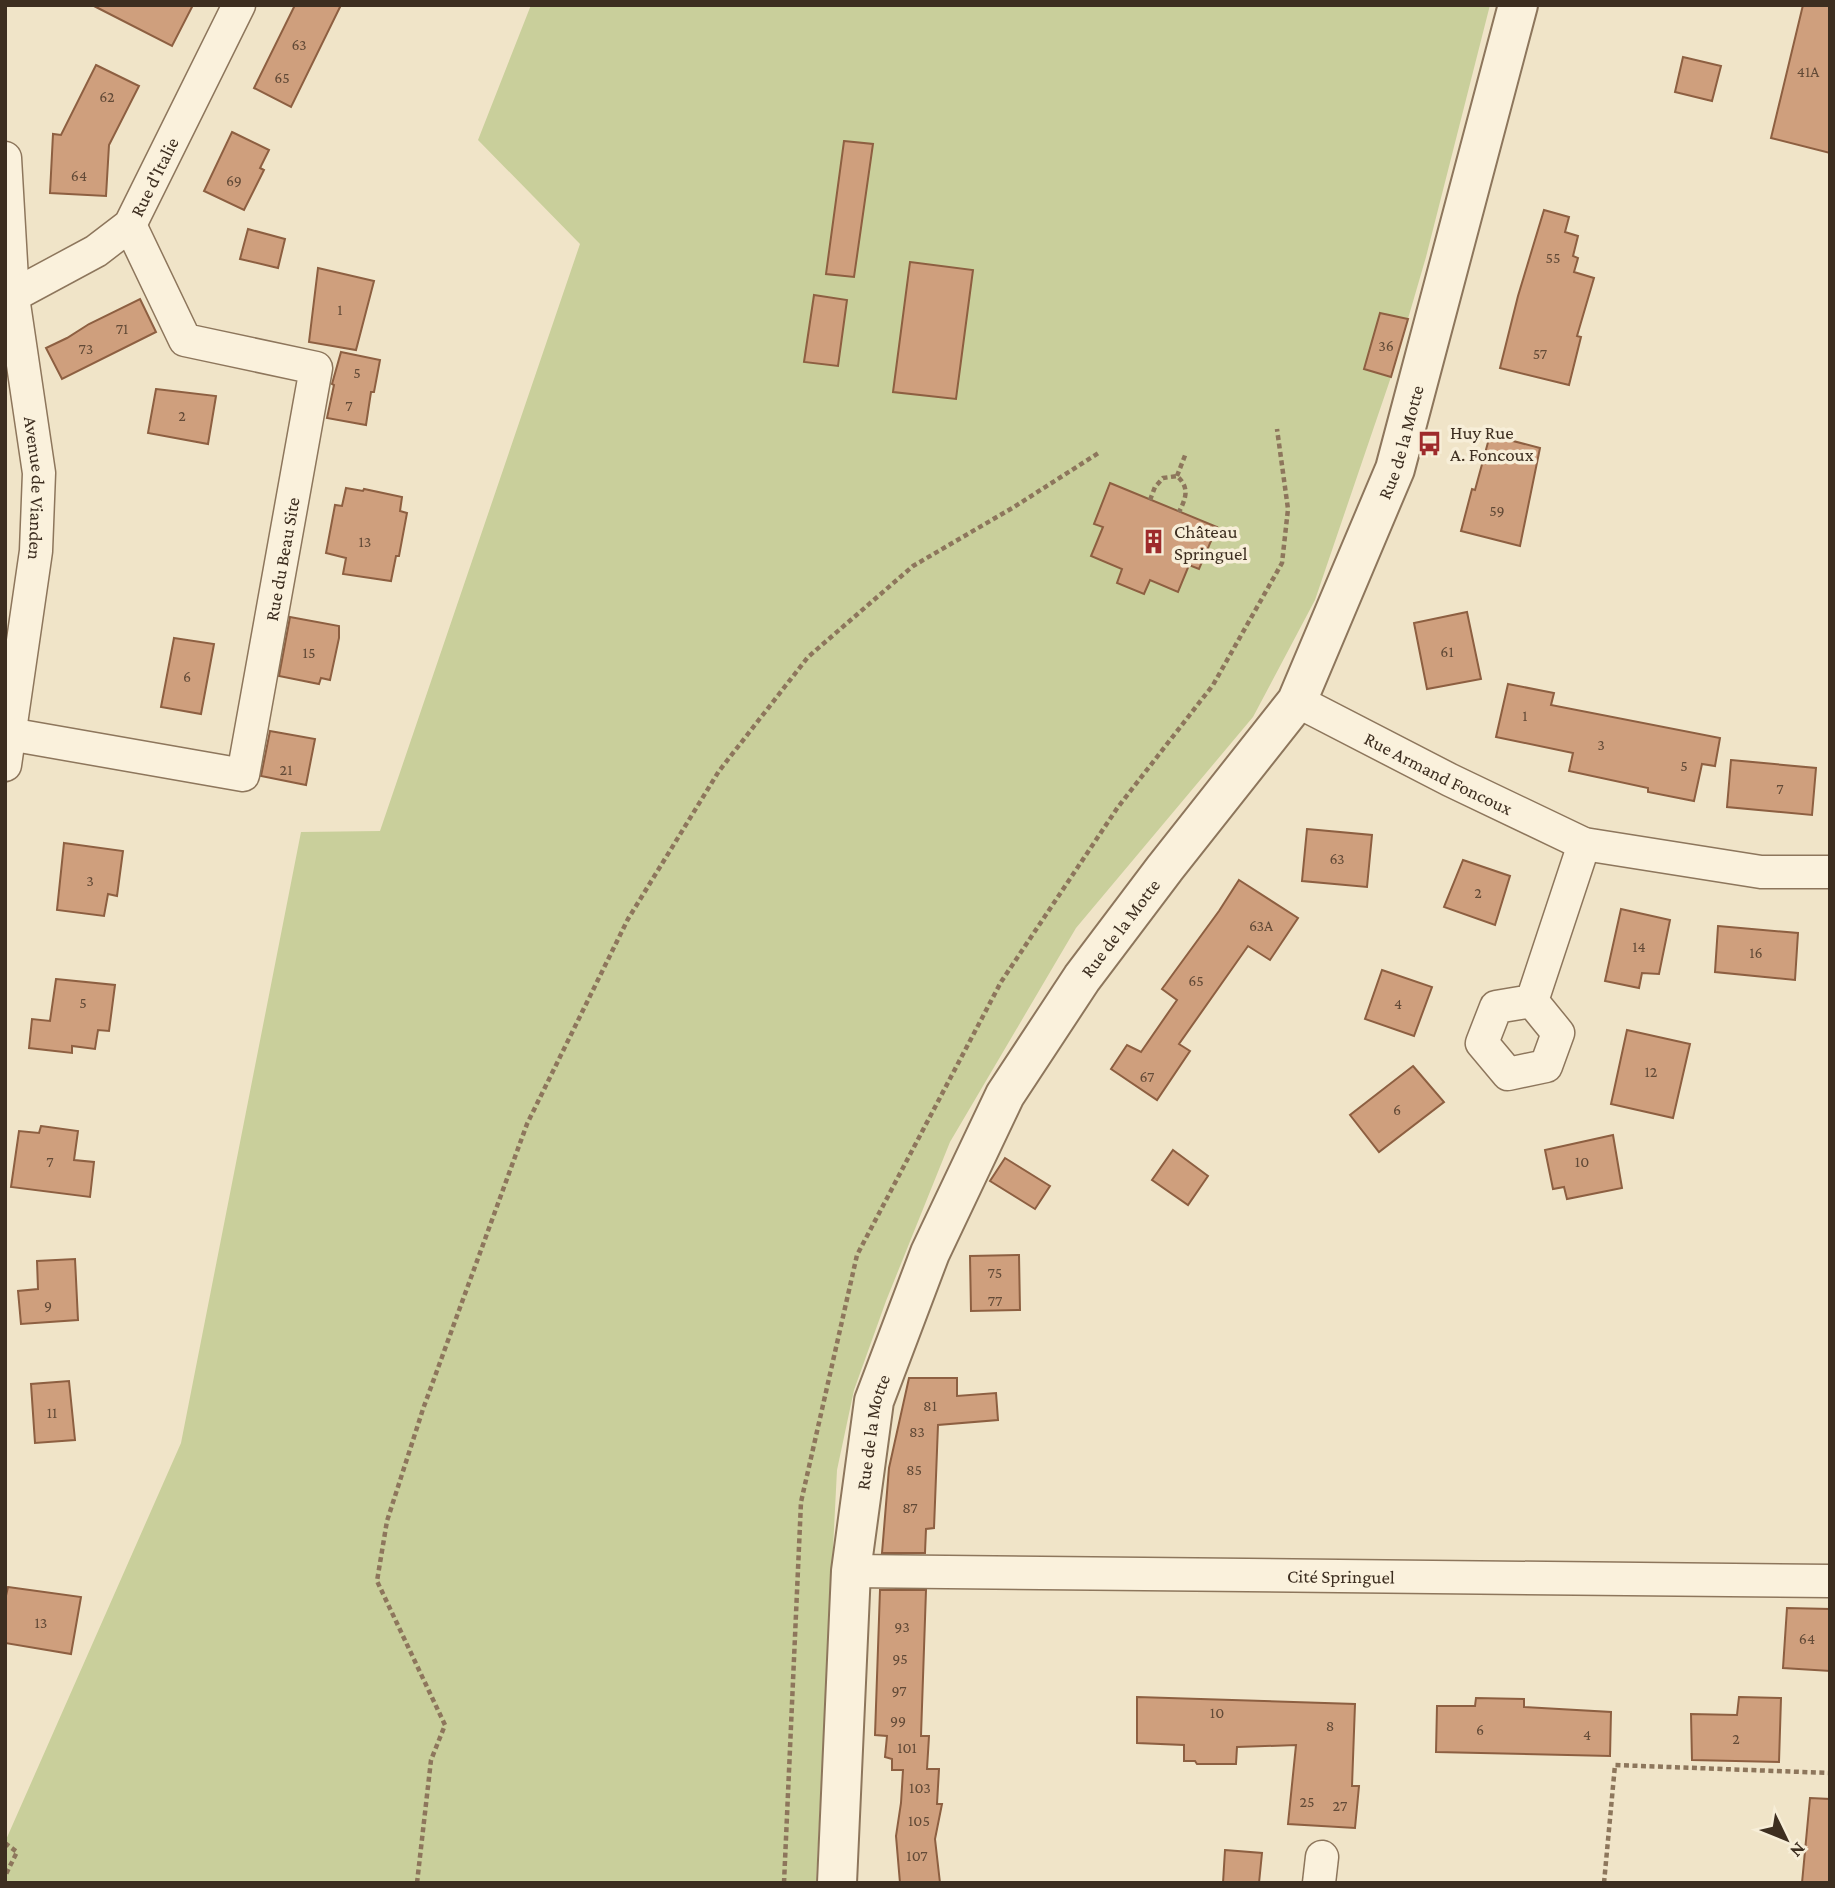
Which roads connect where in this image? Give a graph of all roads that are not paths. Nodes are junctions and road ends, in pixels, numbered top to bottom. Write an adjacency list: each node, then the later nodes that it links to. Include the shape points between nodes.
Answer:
1 (239, 5): 4 (street, Rue d'Italie)
2 (1518, 5): 6 (street, Rue de la Motte, via 1395,470)
3 (5, 158): 5 (street, Avenue de Vianden)
4 (130, 225): 5 (street, Rue d'Italie, via 96,251); 7 (street, Rue du Beau Site, via 185,340 316,369 243,775)
5 (9, 299): 7 (street, Avenue de Vianden, via 39,473 36,551)
6 (1297, 701): 9 (street, Rue Armand Foncoux); 12 (street, Rue de la Motte, via 1082,978 1005,1095 930,1253 874,1401)
7 (9, 734): 8 (street, Avenue de Vianden)
8 (5, 765)
9 (1584, 844): 10 (street, Rue Armand Foncoux, via 1761,872); 11 (street)
10 (1830, 872)
11 (1532, 1001)
12 (851, 1571): 13 (street, Cité Springuel); 14 (street, Rue de la Motte)
13 (1830, 1581)
14 (837, 1883)

